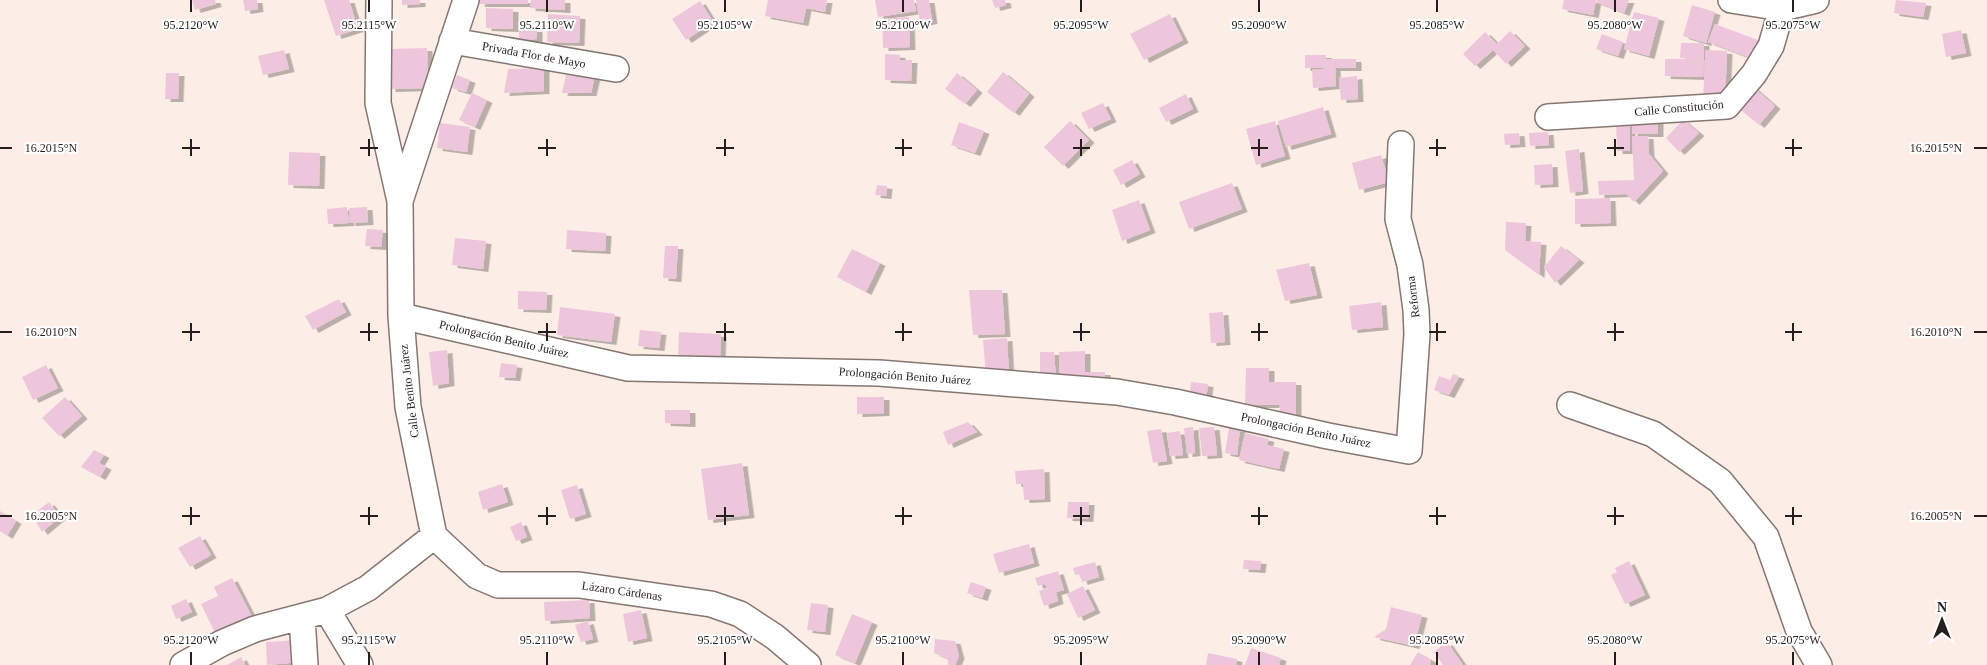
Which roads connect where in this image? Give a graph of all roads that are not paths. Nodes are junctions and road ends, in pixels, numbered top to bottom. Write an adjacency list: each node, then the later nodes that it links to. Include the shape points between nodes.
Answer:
1 (379, 0): 10 (street, via 378,103)
2 (466, 0): 6 (street, Calle Benito Juárez)
3 (1731, 0): 5 (street)
4 (1816, 0): 5 (street)
5 (1782, 8): 8 (street, Calle Constitución, via 1771,46 1754,74 1727,106)
6 (452, 41): 7 (street, Privada Flor de Mayo); 10 (street, Calle Benito Juárez)
7 (616, 69)
8 (1548, 117)
9 (1401, 144): 13 (street, Reforma, via 1398,219 1410,265 1417,334)
10 (400, 201): 11 (street, Calle Benito Juárez)
11 (401, 316): 13 (street, Prolongación Benito Juárez, via 628,368 879,373 1116,392); 14 (street, Calle Benito Juárez, via 408,407)
12 (1570, 405): 21 (street, via 1653,434 1720,481 1766,537 1799,631)
13 (1409, 451)
14 (434, 536): 15 (street, via 368,588); 20 (street, Lázaro Cárdenas, via 477,576 498,585 579,585 711,604 740,614 775,636)
15 (327, 610): 16 (street); 19 (street)
16 (302, 617): 17 (street, via 255,629); 18 (street)
17 (183, 665)
18 (305, 665)
19 (360, 665)
20 (808, 665)
21 (1819, 665)

